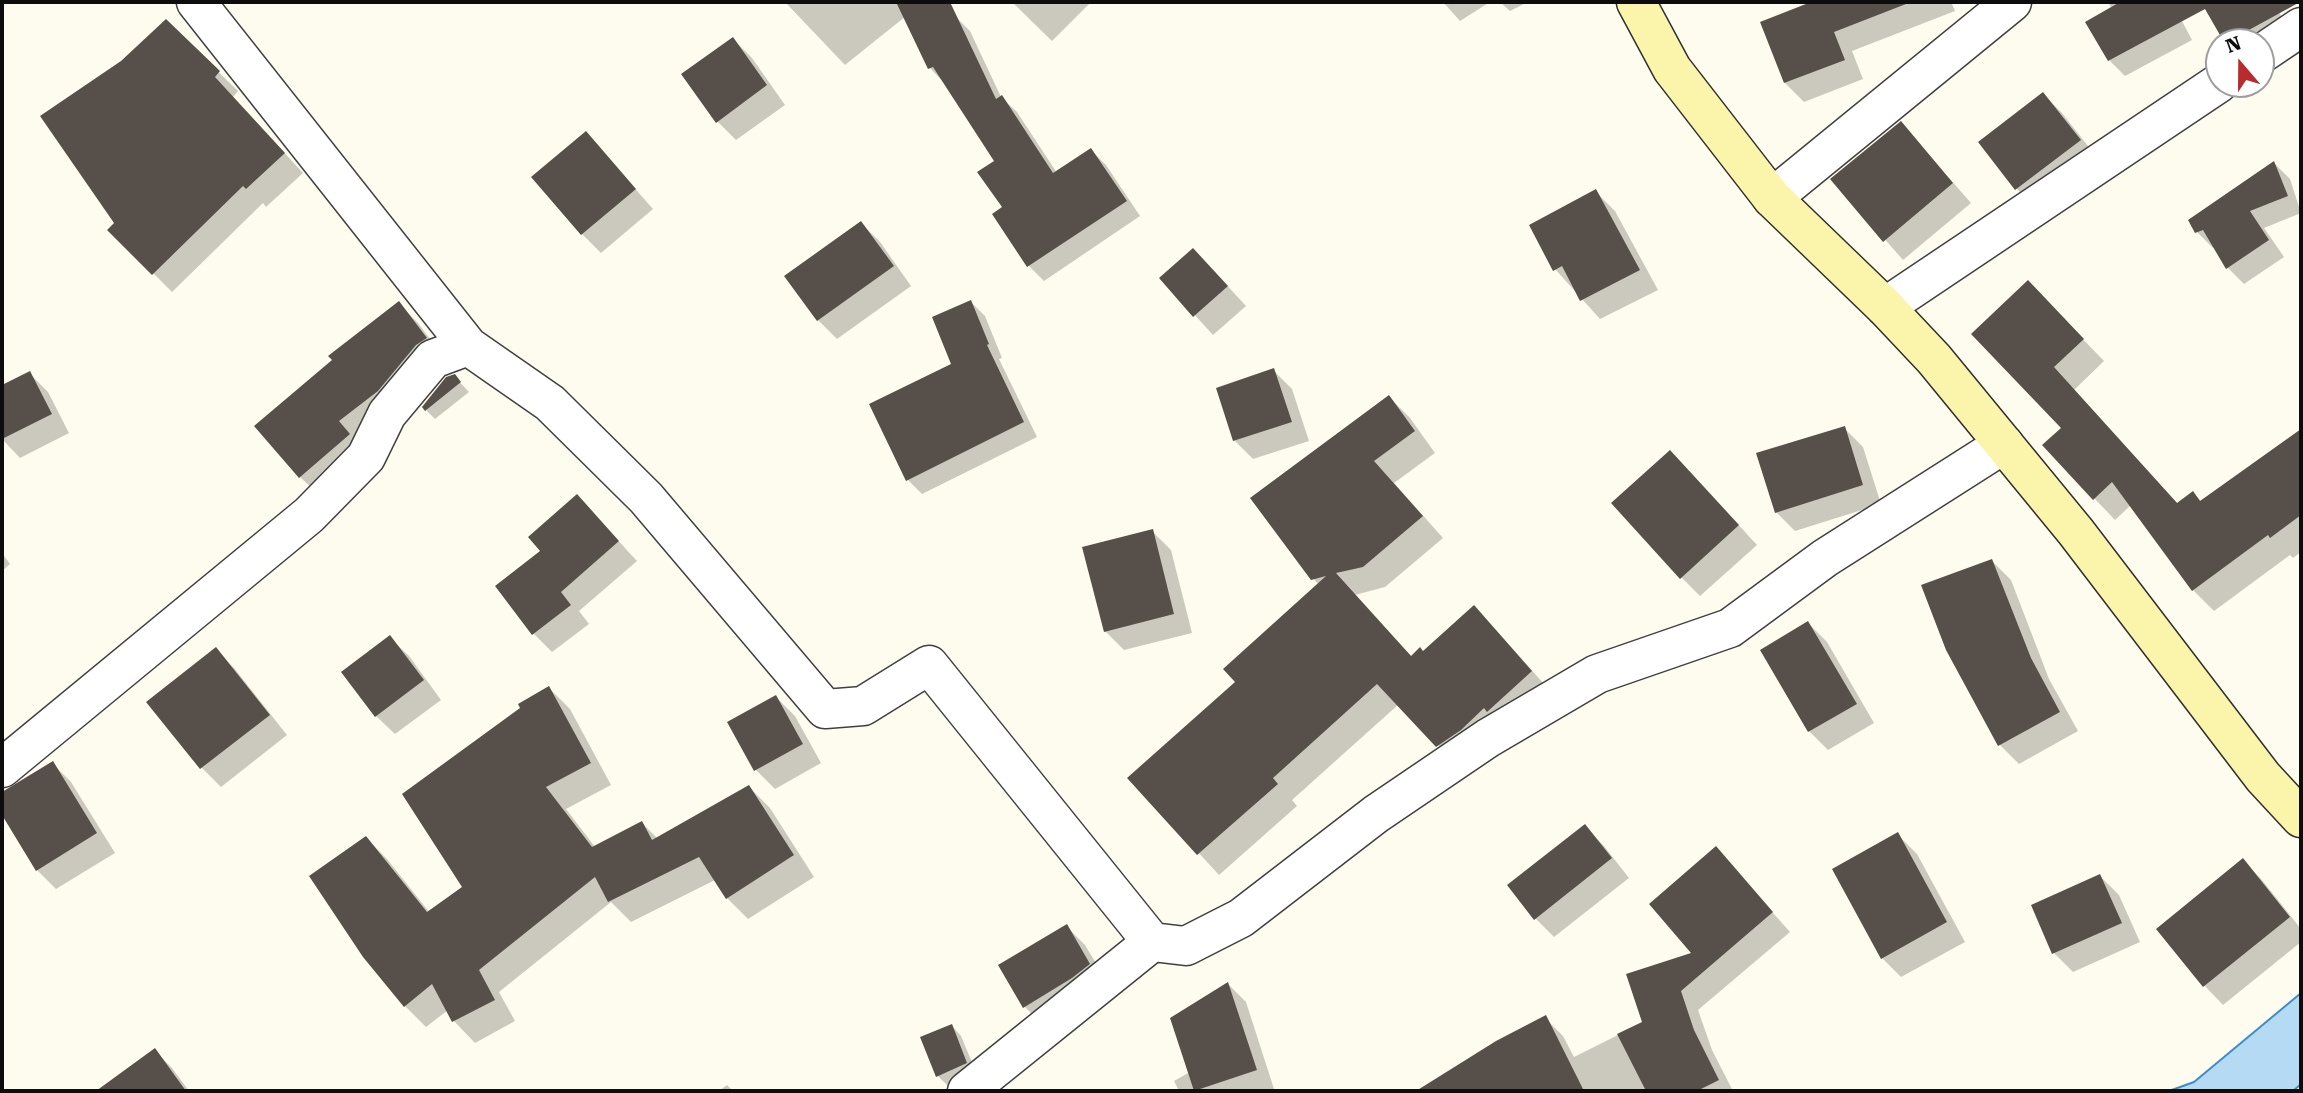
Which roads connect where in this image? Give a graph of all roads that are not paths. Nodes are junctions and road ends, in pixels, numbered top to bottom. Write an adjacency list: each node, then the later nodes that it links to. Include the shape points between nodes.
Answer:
1 (195, 2): 9 (street)
2 (1636, 2): 7 (main road, via 1672,69)
3 (2012, 2): 7 (street)
4 (2301, 27): 5 (street)
5 (2275, 45)
6 (2205, 92): 8 (street)
7 (1772, 198): 8 (main road)
8 (1885, 307): 10 (main road)
9 (468, 346): 11 (street, via 433,359 387,414 366,457 309,515); 13 (street, via 551,402 646,498 825,709 863,706 929,665)
10 (2004, 444): 12 (main road, via 2263,777); 13 (street, via 1825,558 1730,628 1597,674 1488,738 1376,814 1241,919 1185,946)
11 (2, 768)
12 (2301, 818)
13 (1152, 942): 14 (street)
14 (967, 1091)

